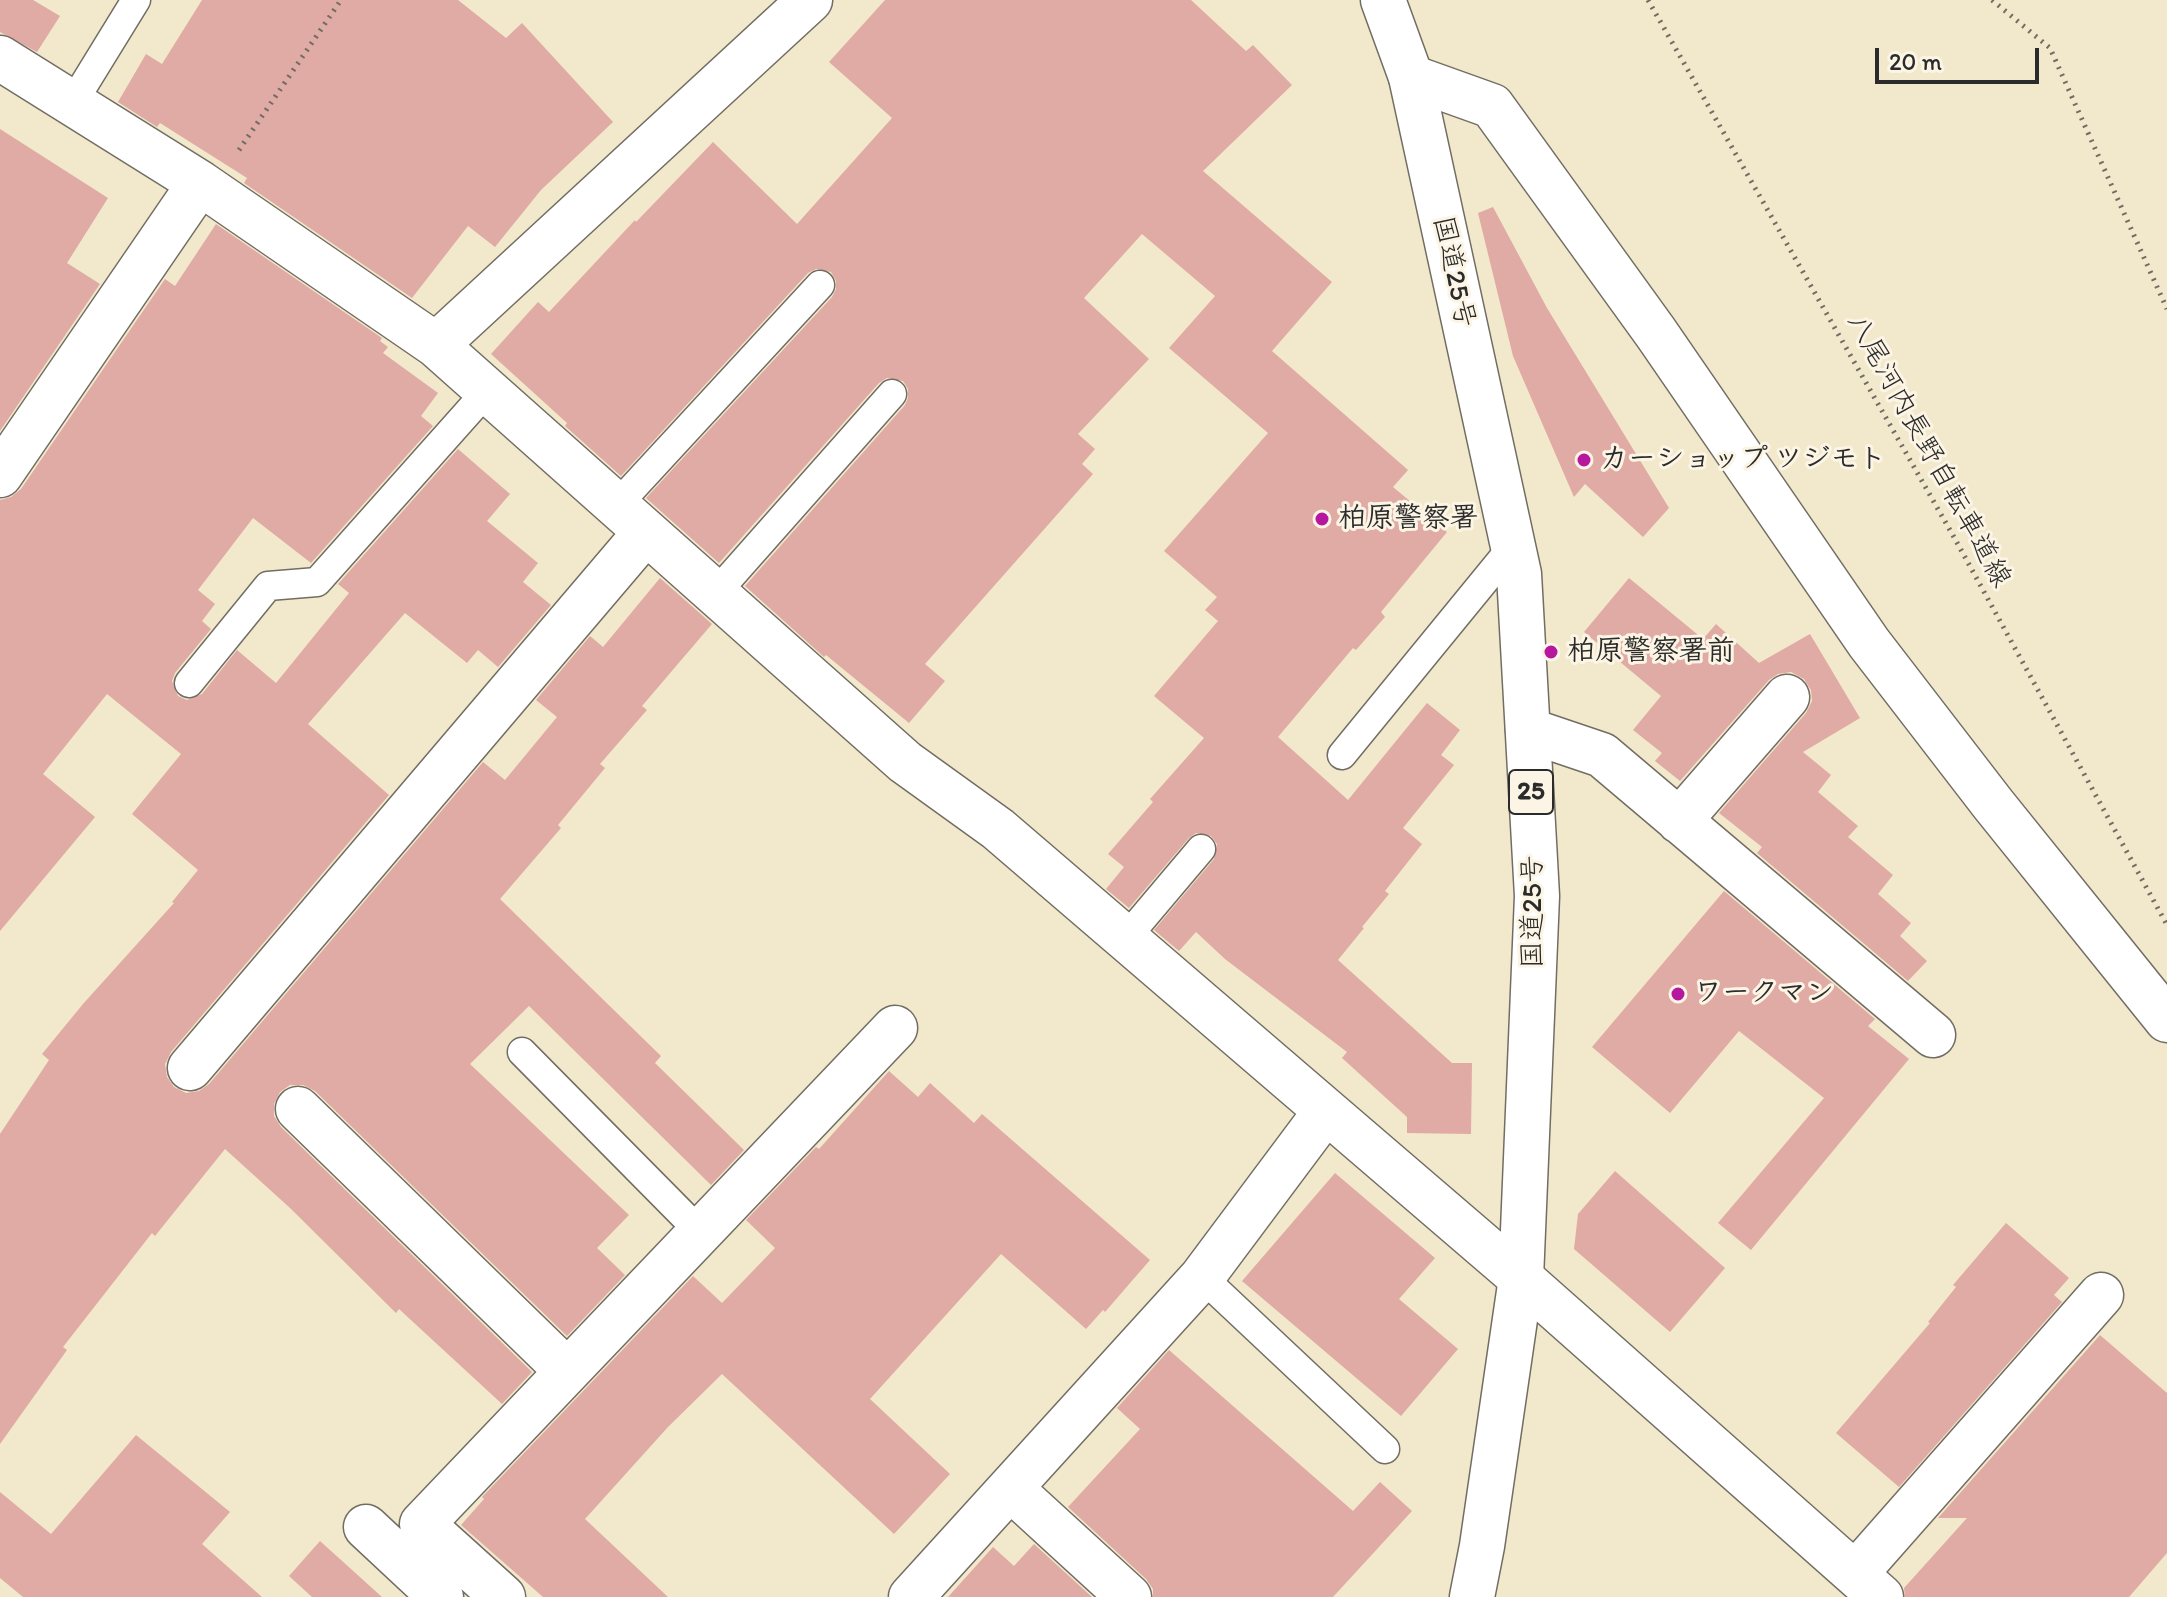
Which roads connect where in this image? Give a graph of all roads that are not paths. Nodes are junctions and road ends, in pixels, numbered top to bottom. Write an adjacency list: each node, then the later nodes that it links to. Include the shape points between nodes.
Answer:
1 (136, 0): 6 (lane)
2 (810, 0): 9 (main road)
3 (1383, 0): 5 (main road, 国道25号 / 25)
4 (0, 58): 6 (main road)
5 (1411, 77): 14 (main road, 国道25号 / 25); 23 (main road, via 1492,106 1869,643)
6 (72, 104): 7 (main road)
7 (206, 187): 9 (main road); 12 (main road)
8 (820, 285): 13 (lane)
9 (436, 345): 10 (main road)
10 (487, 391): 13 (main road); 16 (lane, via 317,582 268,586)
11 (892, 394): 15 (lane)
12 (0, 475)
13 (631, 519): 15 (main road); 27 (main road)
14 (1513, 546): 18 (main road, 国道25号 / 25); 19 (lane)
15 (715, 594): 22 (main road, via 905,762 998,829)
16 (189, 683)
17 (1787, 697): 20 (main road)
18 (1528, 730): 20 (main road, via 1602,755); 32 (main road, 国道25号 / 25, via 1537,896)
19 (1342, 755)
20 (1679, 821): 25 (main road)
21 (1201, 849): 22 (lane)
22 (1125, 939): 29 (main road)
23 (2167, 1020)
24 (895, 1028): 30 (main road)
25 (1933, 1035)
26 (522, 1052): 30 (lane)
27 (190, 1068)
28 (298, 1109): 34 (main road)
29 (1326, 1111): 31 (main road); 32 (main road)
30 (700, 1232): 34 (main road)
31 (1202, 1277): 35 (lane); 36 (main road)
32 (1521, 1278): 38 (main road); 43 (main road, 国道25号 / 25)
33 (2101, 1295): 38 (main road)
34 (567, 1371): 40 (main road, via 422,1524)
35 (1385, 1449)
36 (1010, 1488): 41 (main road); 42 (main road)
37 (366, 1527): 39 (main road)
38 (1868, 1585)
39 (441, 1597)
40 (503, 1597)
41 (911, 1597)
42 (1129, 1597)
43 (1472, 1597)

